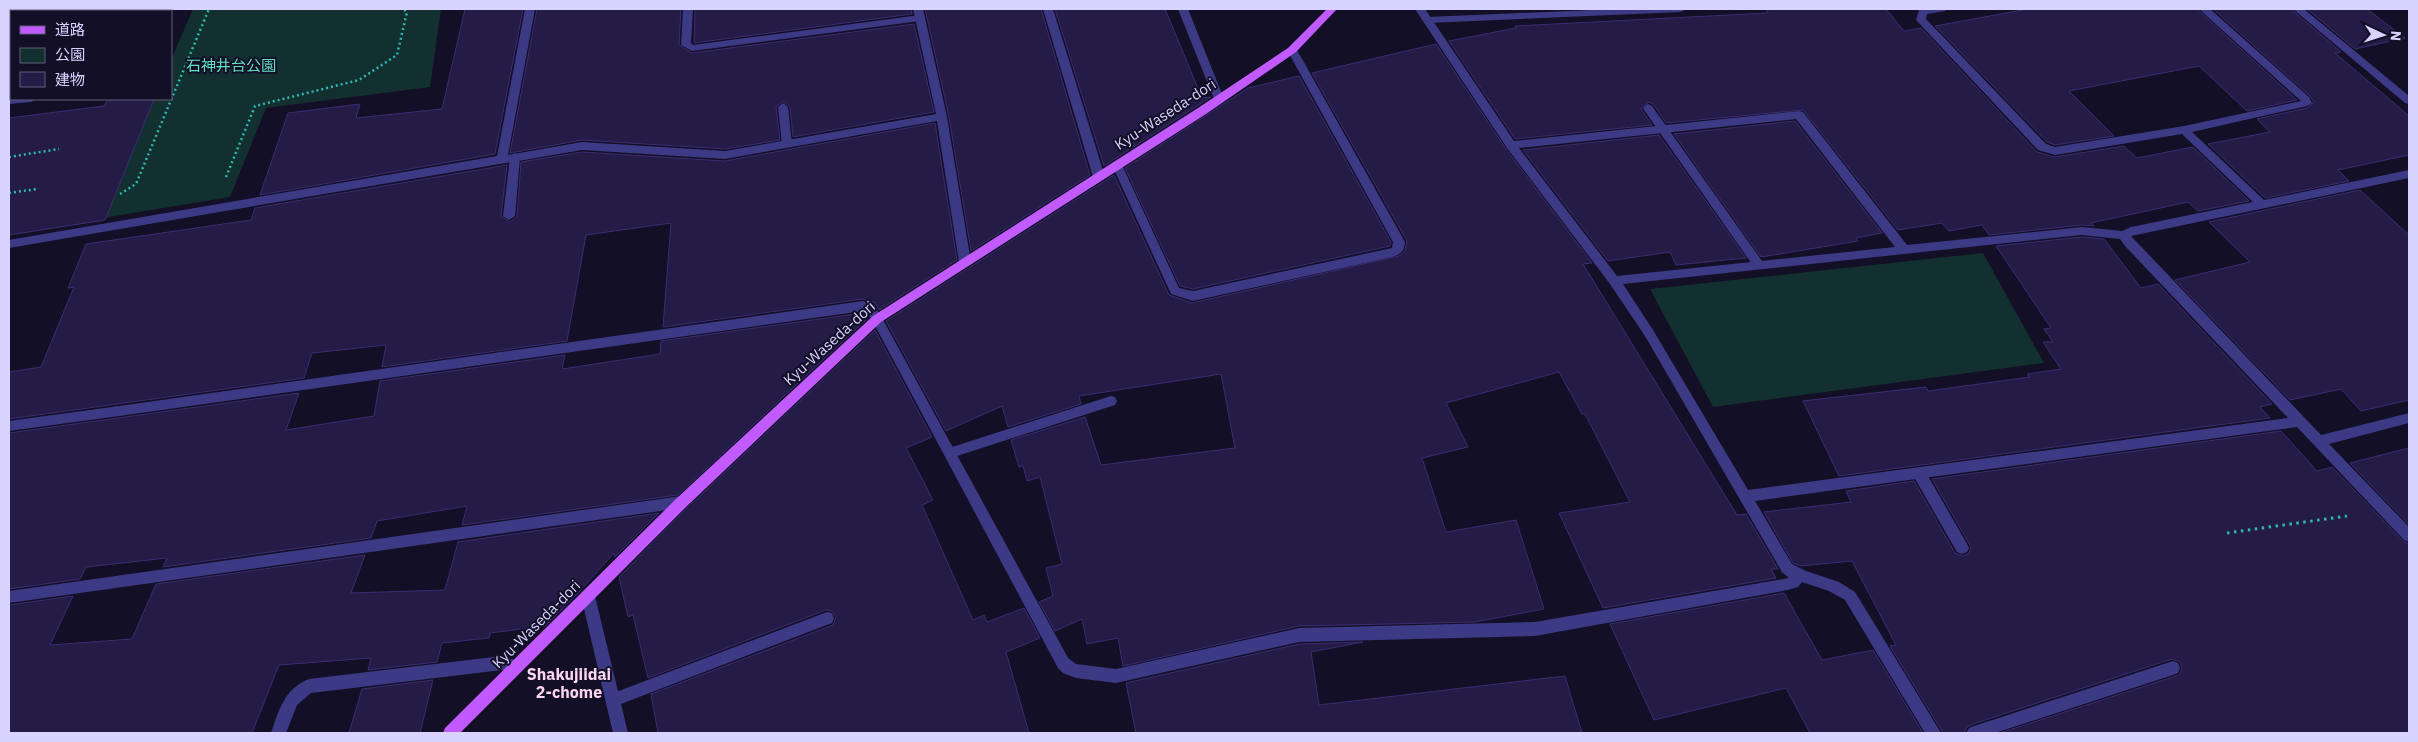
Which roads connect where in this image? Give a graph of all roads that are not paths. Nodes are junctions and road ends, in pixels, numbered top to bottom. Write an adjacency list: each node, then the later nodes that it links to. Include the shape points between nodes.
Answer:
1 (530, 9): 26 (street)
2 (688, 9): 11 (street, via 686,45 692,48)
3 (1048, 9): 29 (street)
4 (1183, 9): 14 (street)
5 (1332, 9): 13 (main road, Kyu-Waseda-dori)
6 (1420, 9): 12 (street)
7 (1681, 9): 12 (street)
8 (1942, 9): 22 (street, via 1922,12 1921,20 2042,147 2055,151)
9 (2204, 9): 22 (street, via 2307,104)
10 (2298, 9): 16 (street)
11 (919, 14): 20 (street)
12 (1427, 20): 24 (street)
13 (1292, 50): 14 (main road, Kyu-Waseda-dori); 27 (street, via 1399,242 1398,250 1193,296 1182,294 1175,291)
14 (1219, 99): 27 (main road, Kyu-Waseda-dori)
15 (24, 100): 17 (street)
16 (2409, 101)
17 (9, 102)
18 (783, 107): 23 (street)
19 (1648, 108): 21 (street)
20 (942, 117): 23 (street); 35 (street)
21 (1663, 130): 24 (street); 34 (street, via 1799,115); 36 (street)
22 (2184, 130): 30 (street)
23 (787, 144): 25 (street, via 725,155 582,146)
24 (1511, 145): 37 (street)
25 (515, 157): 26 (street); 31 (street)
26 (502, 159): 33 (street)
27 (1118, 165): 29 (main road, Kyu-Waseda-dori)
28 (2409, 174): 30 (street)
29 (1099, 177): 35 (main road, Kyu-Waseda-dori)
30 (2263, 204): 32 (street)
31 (509, 216)
32 (2124, 235): 34 (street, via 2093,230); 41 (street, via 2129,244)
33 (9, 244)
34 (1904, 250): 36 (street)
35 (965, 262): 38 (main road, Kyu-Waseda-dori)
36 (1758, 264): 37 (street)
37 (1614, 281): 46 (street, via 1649,333)
38 (877, 319): 42 (street, via 870,308 852,307); 44 (street); 47 (main road, Kyu-Waseda-dori)
39 (1112, 401): 44 (street)
40 (2409, 418): 43 (street)
41 (2300, 422): 43 (street); 45 (street)
42 (9, 426)
43 (2318, 441): 48 (street)
44 (951, 454): 50 (street, via 1063,663 1076,671 1108,676 1298,635 1535,629 1793,583)
45 (1920, 473): 46 (street); 49 (street)
46 (1746, 496): 50 (street, via 1787,568)
47 (682, 502): 51 (main road, Kyu-Waseda-dori); 52 (street)
48 (2409, 536)
49 (1962, 548)
50 (1798, 576): 60 (street, via 1836,585 1850,596)
51 (588, 596): 54 (main road, Kyu-Waseda-dori); 56 (street)
52 (9, 597)
53 (827, 618): 56 (street)
54 (516, 667): 57 (street, via 502,663 309,686 297,691 291,699); 58 (main road, Kyu-Waseda-dori)
55 (2173, 668): 61 (street)
56 (614, 700): 59 (street)
57 (279, 733)
58 (450, 733)
59 (622, 733)
60 (1934, 733)
61 (1974, 733)

